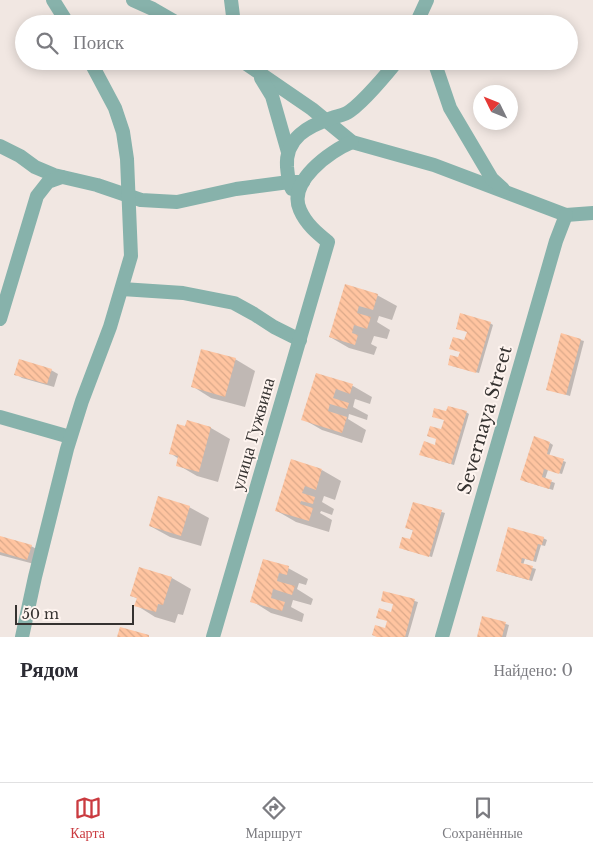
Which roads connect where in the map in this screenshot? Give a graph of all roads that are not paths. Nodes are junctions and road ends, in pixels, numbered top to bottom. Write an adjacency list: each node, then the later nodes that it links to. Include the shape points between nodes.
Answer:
1 (53, 0): 4 (street)
2 (133, 0): 5 (street)
3 (231, 0): 6 (street)
4 (62, 15)
5 (164, 15)
6 (233, 15)
7 (95, 70): 20 (street, via 115,108 123,132)
8 (255, 70): 15 (street, via 272,96)
9 (258, 70): 12 (street)
10 (388, 70): 12 (street, via 348,112)
11 (437, 70): 19 (street, via 450,108 492,179)
12 (326, 120): 13 (street); 15 (street, via 301,132)
13 (352, 142): 18 (street, via 331,152); 19 (street, via 434,165)
14 (0, 146): 16 (street)
15 (288, 152): 18 (street, via 286,161)
16 (20, 156): 17 (street, via 35,167); 21 (street, via 33,172)
17 (62, 177): 20 (street); 21 (street, via 48,182)
18 (296, 182): 20 (street, via 236,189 177,202 141,200); 26 (street, улица Гужвина, via 299,209 313,230 328,242)
19 (506, 192): 23 (street)
20 (128, 195): 24 (street, via 131,256)
21 (37, 196): 25 (street)
22 (593, 213): 23 (street)
23 (566, 214): 31 (street, Severnaya Street)
24 (122, 289): 26 (street, via 167,291 234,303); 28 (street)
25 (0, 319)
26 (300, 340): 30 (street, улица Гужвина)
27 (0, 417): 28 (street)
28 (70, 437): 29 (street)
29 (22, 637)
30 (213, 637)
31 (442, 637)

